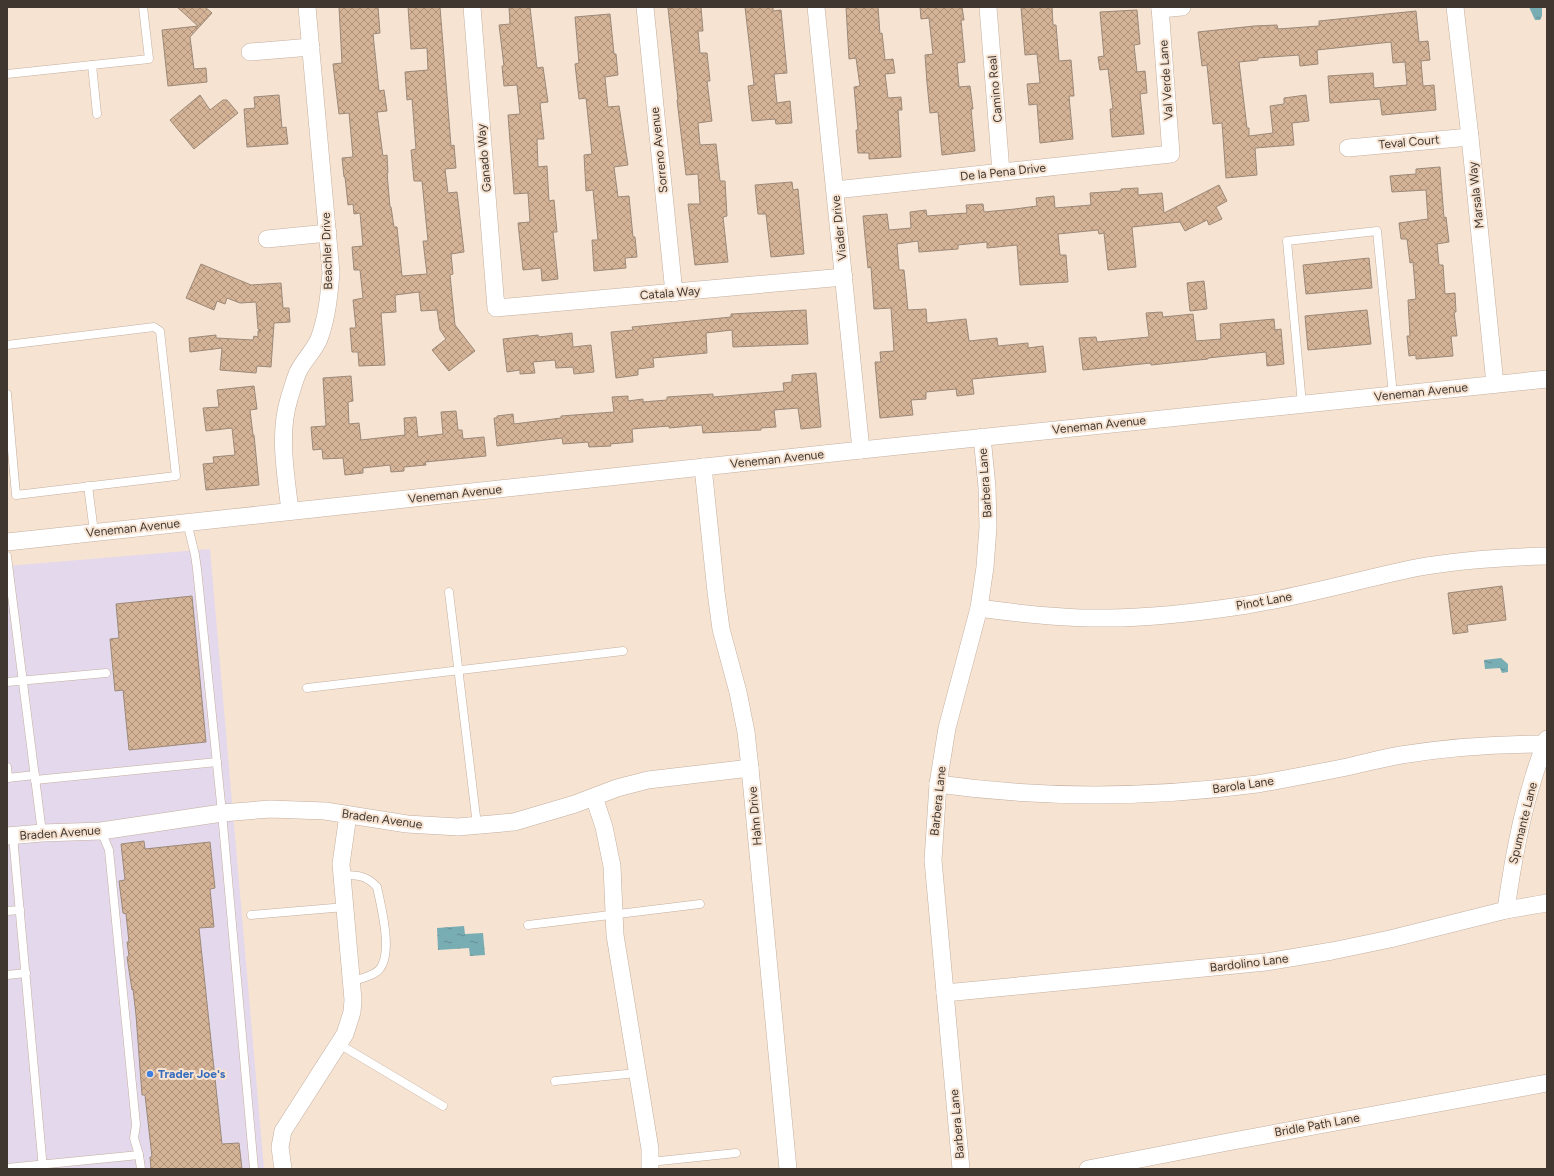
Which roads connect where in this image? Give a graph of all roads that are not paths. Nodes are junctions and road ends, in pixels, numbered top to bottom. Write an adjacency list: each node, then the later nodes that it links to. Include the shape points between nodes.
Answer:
1 (143, 7): 12 (lane, via 149,58)
2 (307, 7): 10 (street, Beachler Drive)
3 (472, 7): 24 (street, Ganado Way)
4 (645, 7): 23 (street, Sorreno Avenue)
5 (816, 7): 19 (street, Viader Drive)
6 (988, 7): 18 (street, Camino Real)
7 (1182, 7): 9 (street)
8 (1455, 7): 15 (street, Marsala Way)
9 (1160, 8): 17 (street, Val Verde Lane)
10 (311, 47): 11 (street); 20 (street, Beachler Drive)
11 (250, 52)
12 (92, 65): 13 (lane); 14 (lane)
13 (7, 74)
14 (97, 114)
15 (1470, 137): 16 (street, Teval Court); 27 (street, Marsala Way)
16 (1348, 148)
17 (1171, 154): 18 (street, De la Pena Drive)
18 (1001, 172): 19 (street, De la Pena Drive)
19 (835, 190): 22 (street, Viader Drive)
20 (328, 233): 21 (street); 35 (street, Beachler Drive, via 331,272 326,316 318,339 298,372 289,400 284,429)
21 (267, 239)
22 (844, 277): 23 (street, Catala Way); 32 (street, Viader Drive)
23 (674, 293): 24 (street, Catala Way)
24 (496, 308)
25 (7, 345): 34 (lane, via 154,327 160,331 176,476)
26 (1547, 379): 27 (street, Veneman Avenue)
27 (1495, 384): 29 (street, Veneman Avenue)
28 (7, 394): 34 (lane, via 16,495)
29 (1393, 395): 30 (street, Veneman Avenue); 30 (lane, via 1377,231 1287,241)
30 (1302, 404): 31 (street, Veneman Avenue)
31 (982, 437): 32 (street, Veneman Avenue); 43 (street, Barbera Lane, via 988,527)
32 (861, 450): 33 (street, Veneman Avenue)
33 (703, 467): 35 (street, Veneman Avenue); 53 (street, Hahn Drive, via 721,629 740,700)
34 (88, 486): 37 (lane)
35 (290, 511): 36 (street, Veneman Avenue)
36 (187, 522): 37 (street, Veneman Avenue); 51 (lane, via 197,569)
37 (94, 532): 38 (street, Veneman Avenue)
38 (7, 542)
39 (7, 556): 41 (lane)
40 (1547, 556): 43 (street, Pinot Lane, via 1518,556 1417,568 1296,596 1174,615 1064,617)
41 (8, 575): 47 (lane)
42 (449, 592): 45 (lane)
43 (979, 608): 56 (street, Barbera Lane, via 947,728)
44 (623, 651): 45 (lane)
45 (458, 671): 49 (lane); 60 (lane)
46 (106, 673): 47 (lane)
47 (23, 681): 48 (lane); 55 (lane)
48 (7, 682)
49 (307, 688)
50 (1546, 742): 56 (street, Barola Lane, via 1452,748 1400,755 1257,784 1191,791 1074,795 1020,793); 69 (street, Spumante Lane, via 1523,815 1512,864)
51 (217, 762): 55 (lane); 58 (lane)
52 (7, 767): 54 (lane)
53 (750, 768): 57 (street, Braden Avenue, via 648,780); 91 (street, Hahn Drive)
54 (8, 778): 55 (lane)
55 (35, 778): 62 (lane)
56 (938, 784): 77 (street, Barbera Lane, via 933,860)
57 (594, 797): 60 (street, Braden Avenue, via 514,822); 72 (street, via 604,827 612,866)
58 (222, 813): 59 (street, Braden Avenue, via 291,809); 61 (street, Braden Avenue); 89 (lane)
59 (348, 815): 60 (street, Braden Avenue, via 407,824 458,827); 64 (street, via 341,864)
60 (477, 825)
61 (101, 831): 62 (street, Braden Avenue); 84 (lane, via 109,850 136,1125 134,1138)
62 (42, 833): 63 (street, Braden Avenue)
63 (10, 836): 68 (lane)
64 (342, 875): 67 (street); 76 (lane, via 358,875 371,880 377,887 387,948 385,963 376,973)
65 (1547, 903): 69 (street, Bardolino Lane)
66 (700, 904): 72 (lane)
67 (345, 907): 71 (lane); 76 (street)
68 (20, 910): 70 (lane); 74 (lane)
69 (1506, 910): 77 (street, Bardolino Lane, via 1332,952 1266,962)
70 (7, 912)
71 (251, 914)
72 (614, 914): 73 (lane); 79 (street, via 615,935)
73 (528, 925)
74 (26, 973): 75 (lane); 86 (lane)
75 (7, 975)
76 (351, 982): 78 (street, via 352,1012)
77 (945, 994): 92 (street, Barbera Lane)
78 (339, 1044): 82 (lane); 90 (street, via 283,1131 280,1147)
79 (637, 1073): 80 (lane); 85 (street, via 650,1149)
80 (555, 1081)
81 (1547, 1083): 93 (street, Bridle Path Lane)
82 (443, 1106)
83 (736, 1153): 85 (lane)
84 (139, 1155): 86 (lane); 88 (lane)
85 (650, 1165)
86 (43, 1166): 87 (lane)
87 (7, 1168)
88 (141, 1169)
89 (254, 1169)
90 (283, 1169)
91 (788, 1169)
92 (961, 1169)
93 (1088, 1169)

